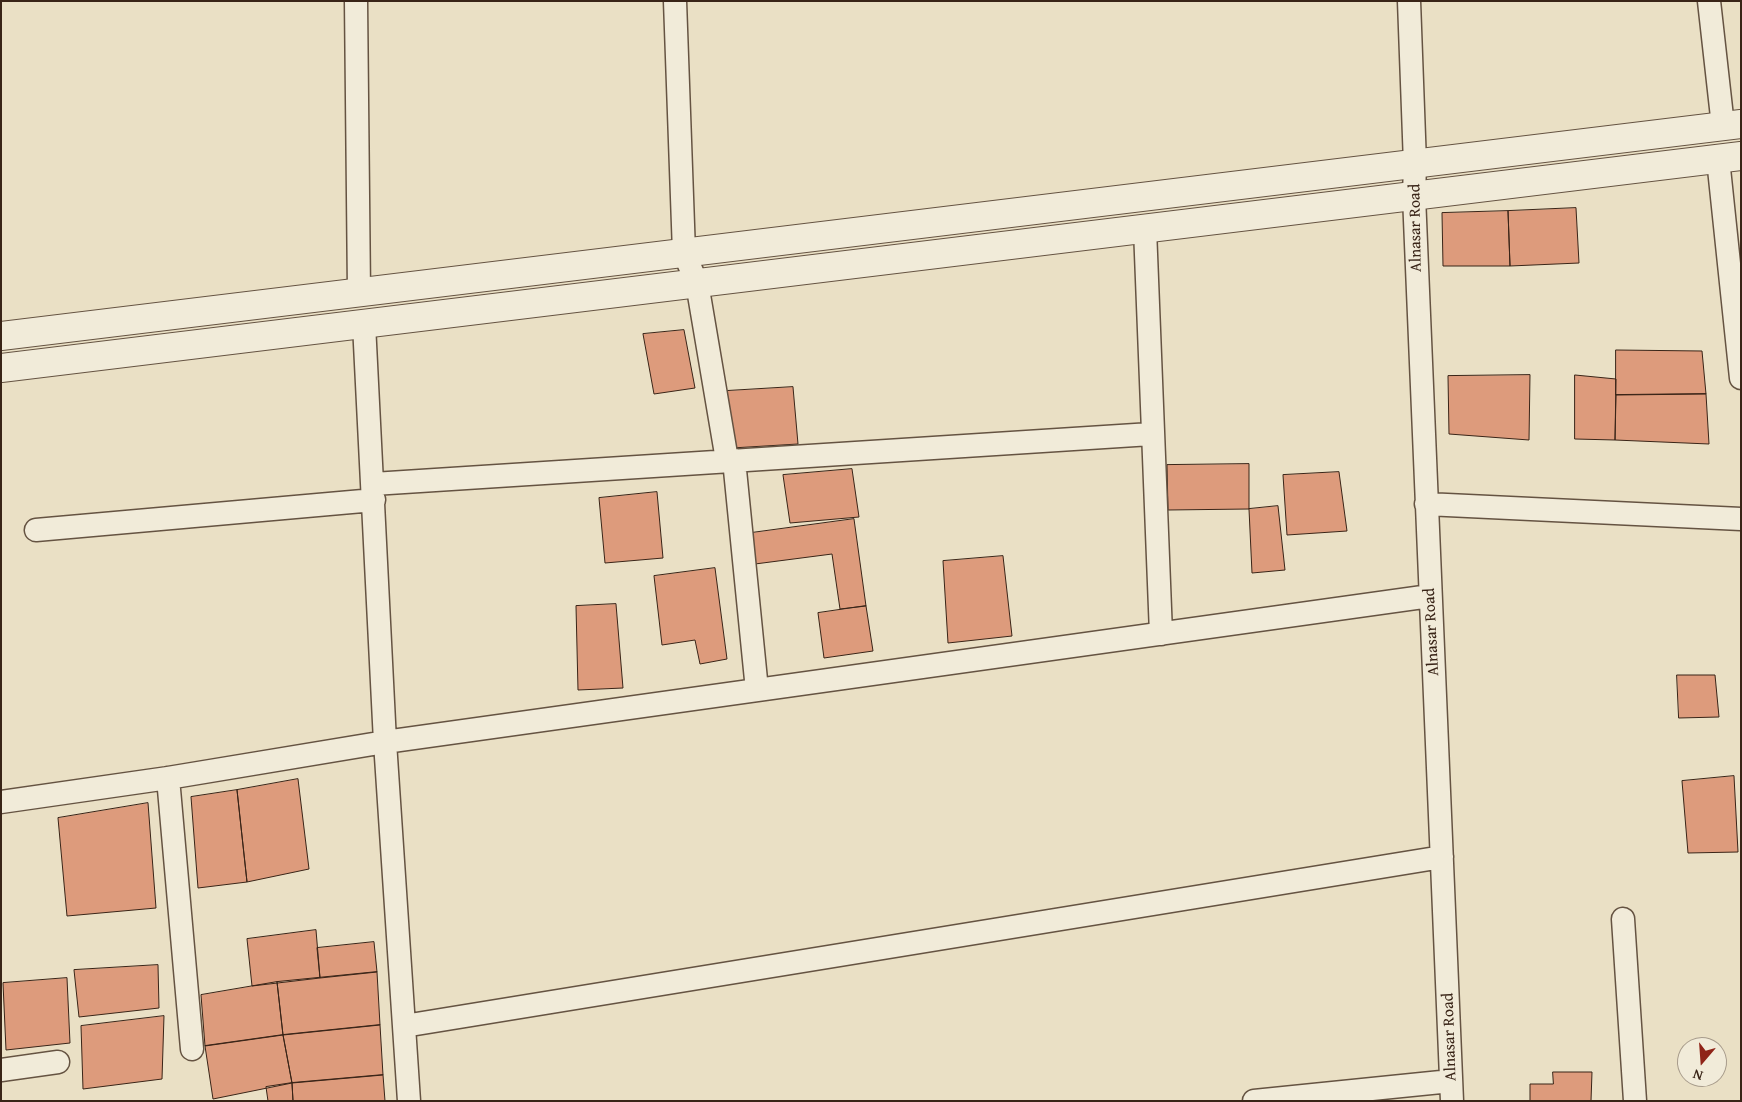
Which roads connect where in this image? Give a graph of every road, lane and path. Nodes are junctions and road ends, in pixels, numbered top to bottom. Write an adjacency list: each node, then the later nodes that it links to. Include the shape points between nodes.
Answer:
1 (356, 1): 12 (street)
2 (675, 1): 10 (street)
3 (1409, 1): 7 (street, Alnasar Road)
4 (1709, 1): 5 (street)
5 (1732, 125): 7 (street)
6 (1729, 157): 8 (street); 16 (street)
7 (1415, 164): 8 (street, Alnasar Road); 10 (street)
8 (1414, 196): 9 (street); 20 (street, Alnasar Road)
9 (1145, 229): 11 (street); 17 (street)
10 (684, 253): 11 (street); 12 (street)
11 (697, 283): 13 (street); 18 (street)
12 (358, 293): 14 (street)
13 (364, 324): 15 (street); 19 (street)
14 (1, 336)
15 (1, 368)
16 (1741, 378)
17 (1151, 434): 18 (street); 24 (street)
18 (730, 460): 19 (street); 25 (street)
19 (374, 492): 22 (street); 26 (street)
20 (1426, 504): 21 (street); 23 (street, Alnasar Road)
21 (1741, 519)
22 (36, 530)
23 (1430, 596): 24 (street); 29 (street, Alnasar Road)
24 (1161, 634): 25 (street)
25 (757, 690): 26 (street)
26 (385, 742): 27 (street); 31 (street)
27 (168, 778): 28 (street); 32 (street)
28 (1, 802)
29 (1442, 857): 31 (street); 35 (street, Alnasar Road)
30 (1623, 919): 38 (street)
31 (404, 1026): 36 (street)
32 (192, 1049)
33 (58, 1062): 34 (street)
34 (1, 1070)
35 (1452, 1091): 37 (street)
36 (409, 1101)
37 (1254, 1101)
38 (1635, 1101)

